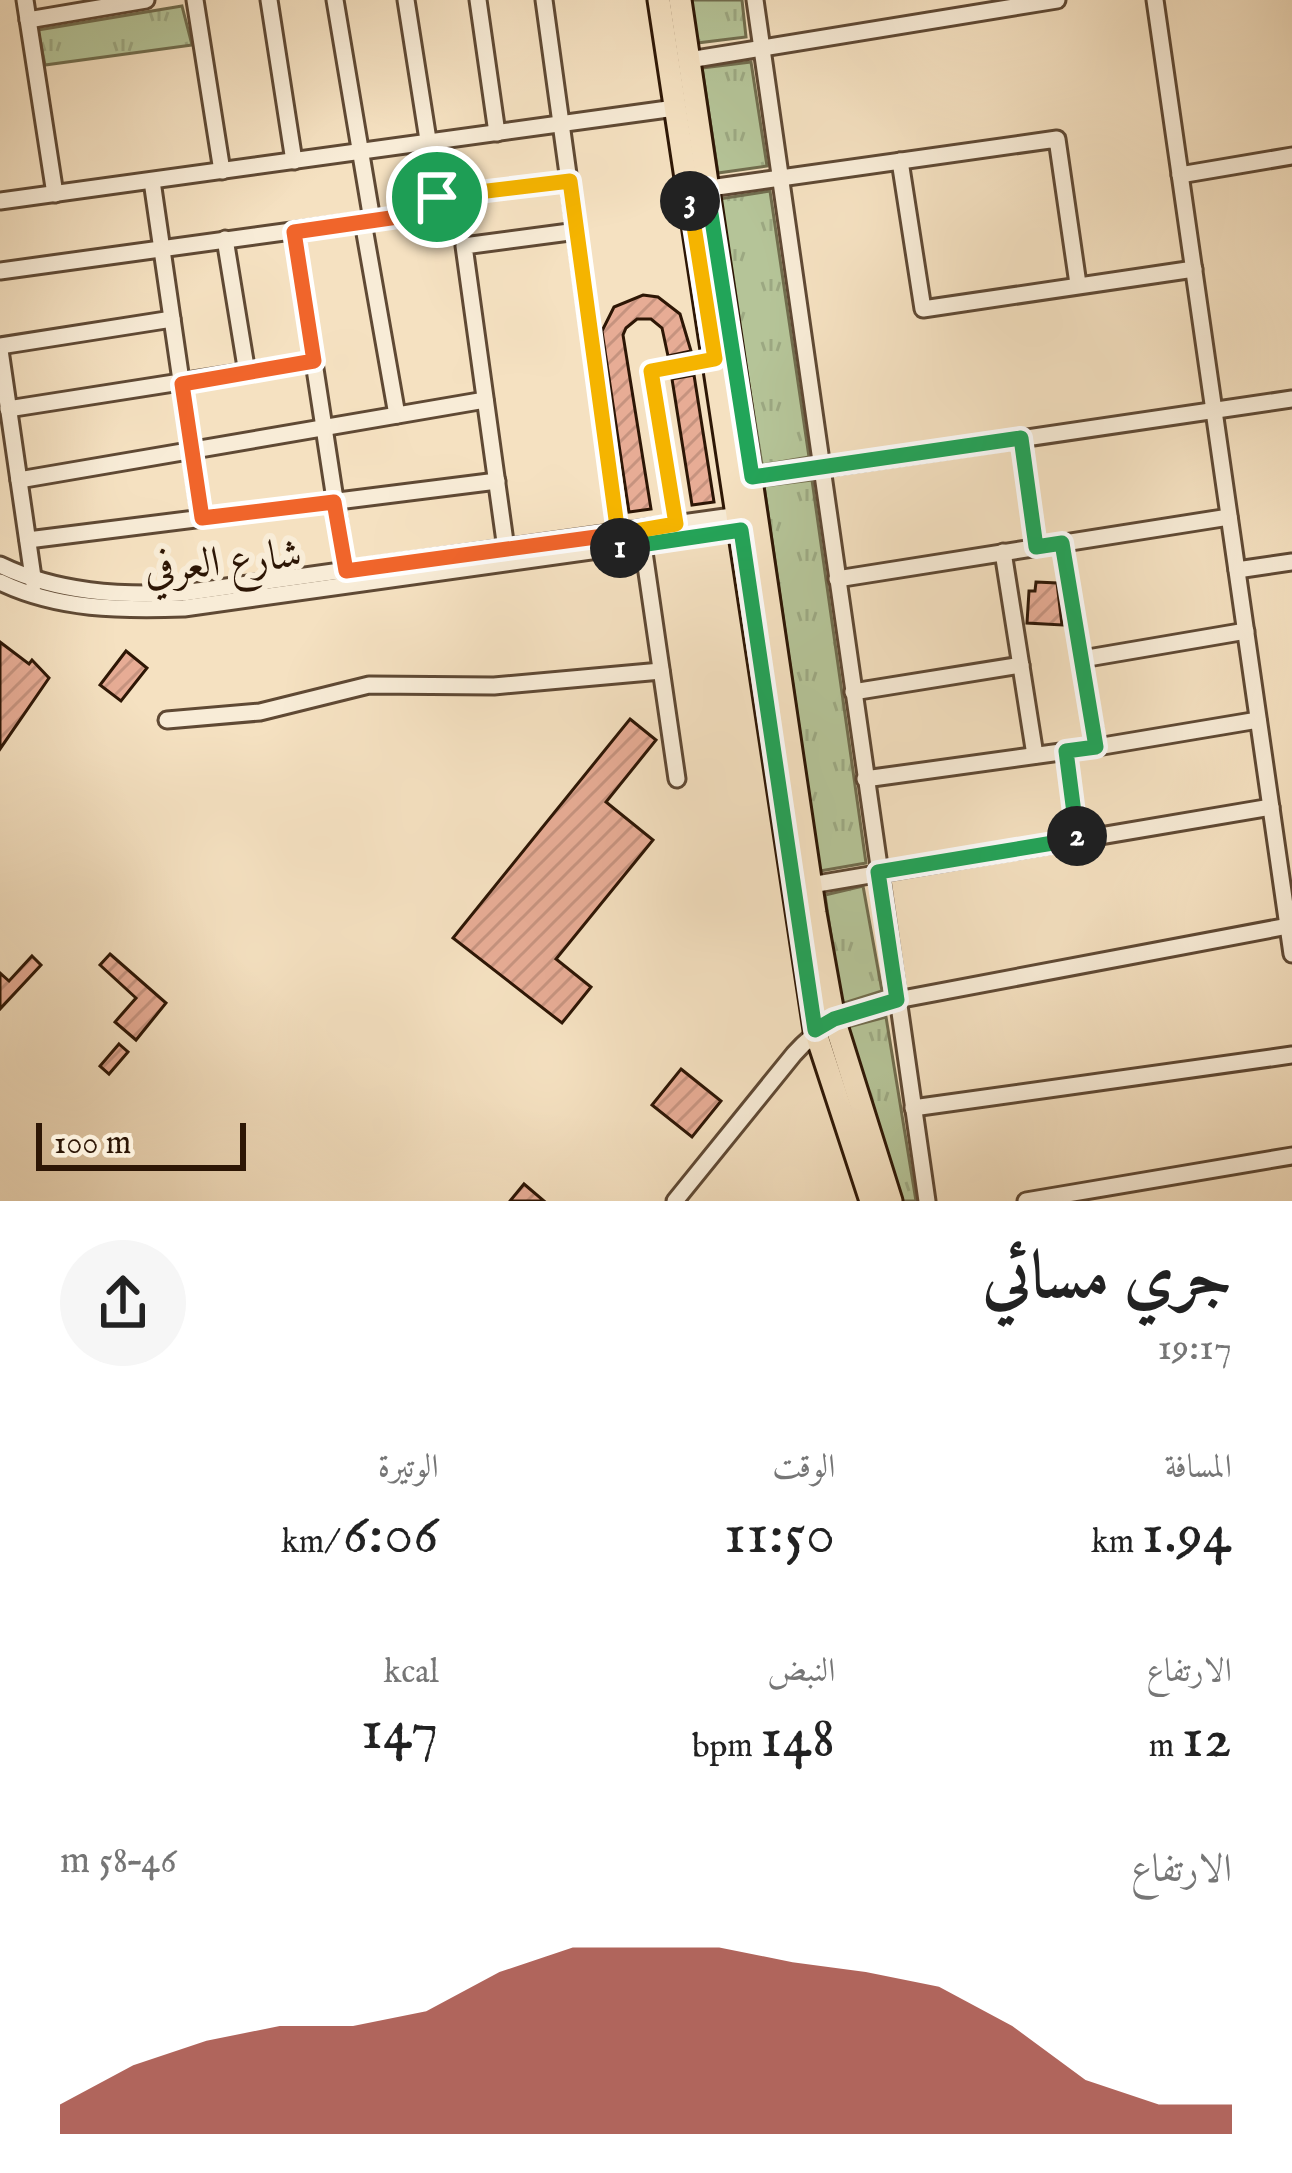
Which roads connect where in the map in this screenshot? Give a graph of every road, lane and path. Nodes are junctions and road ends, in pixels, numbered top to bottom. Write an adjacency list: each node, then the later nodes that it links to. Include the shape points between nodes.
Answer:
1 (25, 0): 14 (street)
2 (146, 0): 14 (street)
3 (195, 0): 25 (street)
4 (269, 0): 23 (street)
5 (335, 0): 21 (street)
6 (406, 0): 20 (street)
7 (478, 0): 19 (street)
8 (544, 0): 18 (street)
9 (659, 0): 17 (main road)
10 (680, 0): 16 (main road)
11 (755, 0): 15 (street)
12 (1057, 0): 15 (street)
13 (1155, 0): 26 (street)
14 (28, 20): 31 (street)
15 (761, 49): 16 (street); 27 (street)
16 (688, 60): 30 (main road)
17 (675, 108): 18 (street); 30 (main road)
18 (563, 124): 19 (street); 29 (street)
19 (496, 133): 20 (street)
20 (428, 142): 21 (street); 32 (street)
21 (360, 152): 23 (street); 34 (street)
22 (1292, 156): 26 (street)
23 (294, 161): 25 (street)
24 (900, 161): 27 (street); 41 (street, via 1057,139); 41 (street, via 923,309)
25 (222, 171): 28 (street)
26 (1180, 175): 39 (street)
27 (780, 178): 30 (street); 56 (street)
28 (152, 181): 31 (street); 38 (street)
29 (570, 181): 32 (street); 35 (street)
30 (698, 190): 44 (main road); 57 (main road)
31 (55, 194): 33 (street)
32 (437, 197): 34 (street, via 439,211)
33 (0, 201)
34 (367, 221): 36 (street); 52 (street)
35 (577, 231): 49 (street, via 464,246); 66 (street)
36 (294, 232): 37 (street); 45 (street)
37 (225, 239): 38 (street); 46 (street)
38 (162, 246): 40 (street); 42 (street)
39 (1193, 269): 41 (street); 51 (street)
40 (0, 271)
41 (1078, 284)
42 (172, 320): 43 (street); 47 (street)
43 (0, 348): 50 (street)
44 (715, 359): 63 (main road); 64 (street, via 651,371)
45 (314, 361): 46 (street); 53 (street)
46 (248, 373): 47 (street)
47 (182, 384): 50 (street); 55 (street)
48 (1292, 399): 51 (street)
49 (485, 400): 52 (street); 59 (street)
50 (8, 410): 58 (street)
51 (1214, 410): 54 (street); 61 (street)
52 (397, 415): 53 (street)
53 (322, 428): 55 (street); 60 (street)
54 (1021, 438): 56 (street); 69 (street)
55 (192, 450): 58 (street); 62 (street)
56 (822, 468): 57 (street); 76 (street)
57 (752, 477): 95 (main road)
58 (19, 480): 65 (street)
59 (496, 481): 60 (street); 70 (street)
60 (334, 502): 62 (street); 75 (street)
61 (1229, 517): 67 (street); 74 (street)
62 (202, 518): 65 (street)
63 (740, 522): 64 (street, شارع العرفي); 68 (street, شارع العرفي); 98 (main road)
64 (676, 524): 66 (street, شارع العرفي)
65 (28, 540): 78 (street)
66 (619, 541): 68 (street, شارع العرفي); 70 (street, شارع العرفي); 78 (street, شارع العرفي, via 184,608 118,610)
67 (1062, 543): 69 (street); 80 (street)
68 (643, 545): 82 (street)
69 (1036, 547): 71 (street)
70 (506, 549): 75 (street, شارع العرفي)
71 (1003, 553): 76 (street); 81 (street)
72 (1292, 562): 74 (street)
73 (0, 566): 78 (street, شارع العرفي)
74 (1237, 570): 79 (street)
75 (346, 571): 78 (street, شارع العرفي, via 183,593)
76 (837, 579): 83 (street)
77 (0, 582): 78 (street, شارع العرفي)
78 (35, 590)
79 (1246, 631): 80 (street); 84 (street)
80 (1082, 659): 86 (street)
81 (1021, 665): 83 (street); 88 (street)
82 (661, 671): 85 (street, via 494,686 369,685 260,712); 89 (street)
83 (853, 692): 90 (street)
84 (1258, 720): 86 (street); 91 (street)
85 (167, 721)
86 (1096, 747): 87 (street)
87 (1066, 751): 88 (street); 92 (street)
88 (1035, 755): 90 (street)
89 (677, 779)
90 (865, 779): 94 (street)
91 (1271, 807): 92 (street); 93 (street)
92 (1077, 839): 94 (street)
93 (1284, 845): 96 (street)
94 (878, 872): 95 (street); 97 (street)
95 (811, 885): 98 (main road)
96 (1290, 938): 97 (street)
97 (897, 1000): 98 (street); 100 (street)
98 (825, 1025): 102 (street); 103 (main road); 104 (main road)
99 (1292, 1055): 100 (street)
100 (913, 1108): 105 (street)
101 (1292, 1156): 106 (street)
102 (675, 1201)
103 (871, 1201)
104 (891, 1201)
105 (927, 1201)
106 (1026, 1201)

